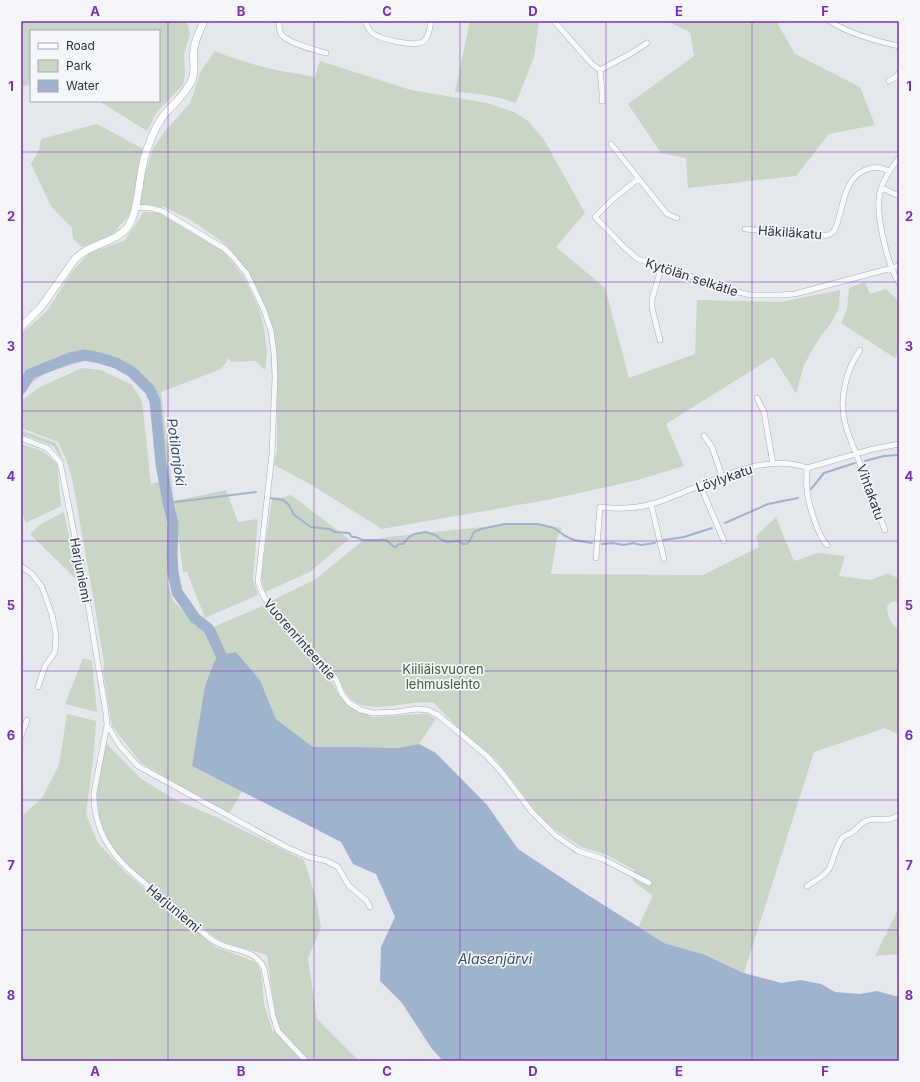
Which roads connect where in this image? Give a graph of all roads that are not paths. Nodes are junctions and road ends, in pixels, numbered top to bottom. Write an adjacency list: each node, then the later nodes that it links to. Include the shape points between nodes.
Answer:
1 (204, 21): 20 (street, via 195,45 195,68 191,82 154,130 140,174)
2 (279, 21): 9 (street, via 282,35 289,40)
3 (365, 21): 4 (street, via 367,28 377,36 419,44 425,41)
4 (431, 21)
5 (554, 21): 10 (street)
6 (830, 21): 8 (street)
7 (647, 43): 10 (street)
8 (899, 46)
9 (326, 53)
10 (600, 70): 13 (street)
11 (899, 72): 12 (street, via 896,77)
12 (889, 80)
13 (602, 101)
14 (611, 144): 17 (street)
15 (899, 158): 16 (street)
16 (889, 171): 18 (street); 22 (street, Häkiläkatu, via 875,167 860,172 853,178 835,228 829,235)
17 (638, 179): 21 (street, via 667,214); 23 (street, Kytölän selkätie, via 595,217 631,254)
18 (882, 188): 19 (street); 25 (street, via 879,199 880,211)
19 (899, 196)
20 (135, 208): 27 (street, via 126,230 115,238 80,253 41,307); 51 (street, Vuorenrinteentie, via 162,211 225,249 247,274 264,310 274,354 275,378 272,454 258,581 266,602 336,678 342,694 349,703 373,713 428,710 487,756 532,812 555,835 578,851 603,859)
21 (677, 218)
22 (745, 229)
23 (662, 266): 25 (street, Kytölän selkätie, via 736,292 766,296 795,294); 28 (street, via 652,299)
24 (899, 266): 25 (street, Kytölän selkätie)
25 (891, 268): 26 (street)
26 (899, 283)
27 (21, 327)
28 (660, 340)
29 (860, 350): 34 (street, Vihtakatu, via 848,372 843,410)
30 (757, 398): 35 (street, via 764,412)
31 (704, 436): 37 (street, via 712,447)
32 (21, 438): 48 (street, Harjuniemi, via 47,448 60,462 88,604)
33 (899, 444): 34 (street, Löylykatu)
34 (856, 454): 36 (street, Löylykatu); 40 (street, Vihtakatu)
35 (773, 464): 36 (street, Löylykatu, via 794,464); 37 (street, Löylykatu)
36 (807, 468): 42 (street, via 808,497 822,538)
37 (722, 476): 38 (street, Löylykatu)
38 (700, 485): 39 (street, Löylykatu); 41 (street)
39 (651, 504): 43 (street, Löylykatu, via 624,508 600,507); 44 (street)
40 (885, 530)
41 (724, 541)
42 (827, 545)
43 (596, 558)
44 (664, 559)
45 (21, 566): 46 (street, via 32,574 42,587 56,635 54,652 45,666)
46 (38, 687)
47 (27, 720): 49 (street)
48 (107, 725): 53 (street, Harjuniemi, via 120,746 138,766 286,847 309,857 328,861 338,867 349,886 366,900); 54 (street, Harjuniemi, via 93,804 96,819 108,845 126,868 202,932 219,944 243,950 261,962 278,1031)
49 (21, 736)
50 (899, 815): 52 (street, via 888,820 864,821 841,841 829,869)
51 (649, 883)
52 (807, 886)
53 (370, 907)
54 (306, 1061)

